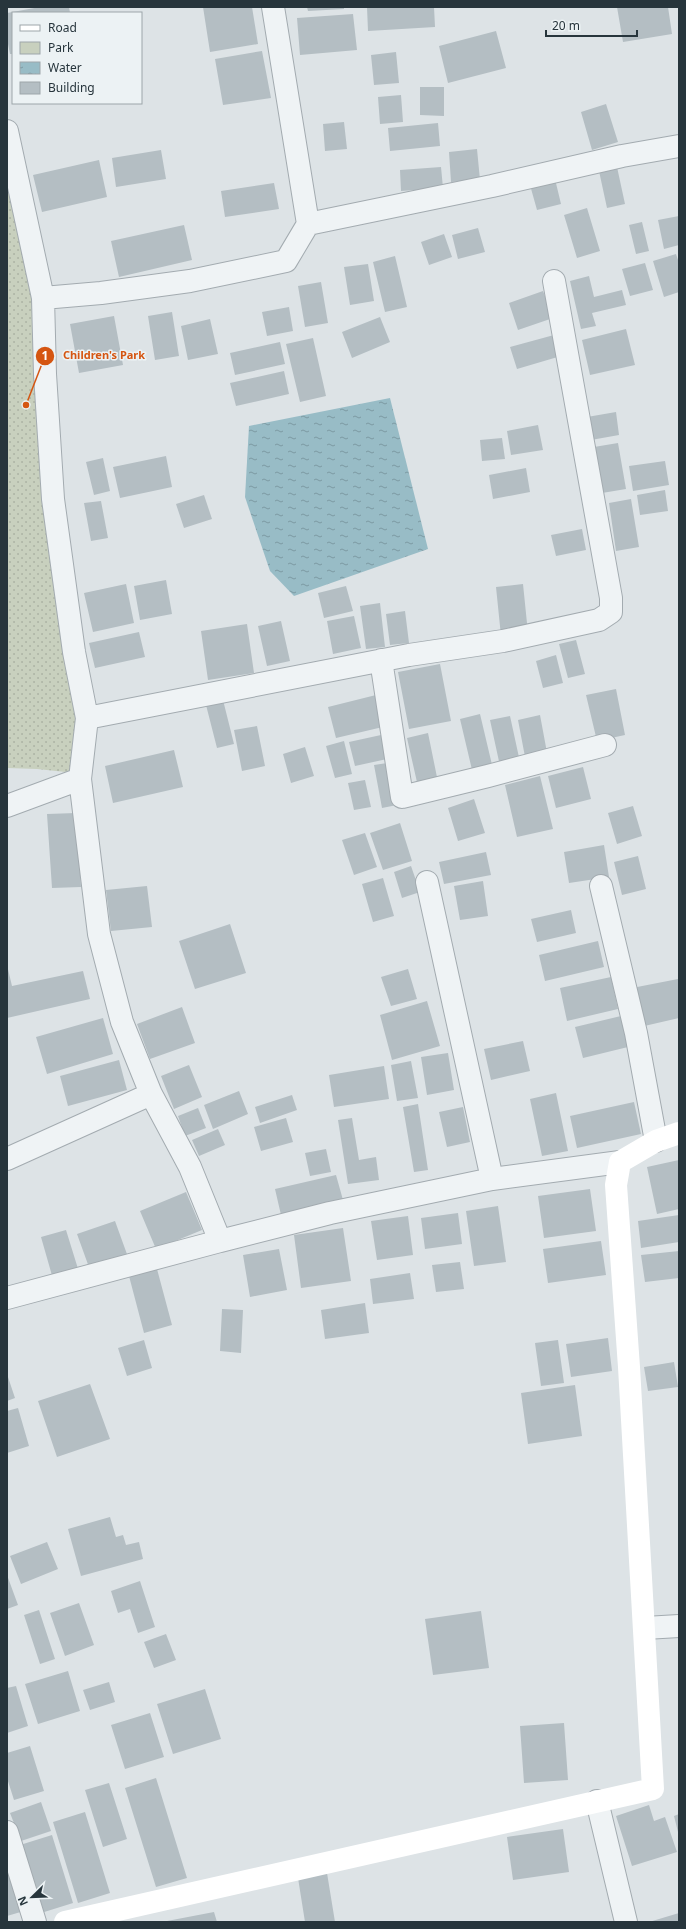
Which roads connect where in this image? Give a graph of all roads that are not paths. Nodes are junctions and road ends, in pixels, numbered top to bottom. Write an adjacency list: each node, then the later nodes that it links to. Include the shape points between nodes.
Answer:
1 (273, 7): 4 (street)
2 (7, 131): 6 (street)
3 (679, 146): 4 (street)
4 (308, 224): 6 (street, via 286,261 190,281)
5 (554, 280): 7 (street, via 611,598 611,612 599,620 510,639)
6 (43, 298): 8 (street, via 53,499 74,652)
7 (381, 660): 8 (street); 9 (street, via 402,797)
8 (87, 718): 10 (street)
9 (604, 744)
10 (80, 779): 11 (street); 14 (street, via 99,934 122,1022)
11 (7, 806)
12 (427, 882): 19 (street)
13 (601, 886): 16 (street, via 636,1033)
14 (151, 1094): 17 (street); 20 (street, via 190,1167)
15 (679, 1133): 16 (street)
16 (656, 1141): 18 (street)
17 (7, 1159)
18 (620, 1162): 19 (street); 23 (street, via 616,1185)
19 (492, 1179): 20 (street, via 330,1213)
20 (220, 1241): 21 (street)
21 (7, 1298)
22 (679, 1626): 23 (street)
23 (645, 1628): 24 (street, via 653,1789)
24 (597, 1801): 27 (street); 28 (street)
25 (7, 1832): 26 (street)
26 (35, 1922)
27 (65, 1922)
28 (626, 1922)

